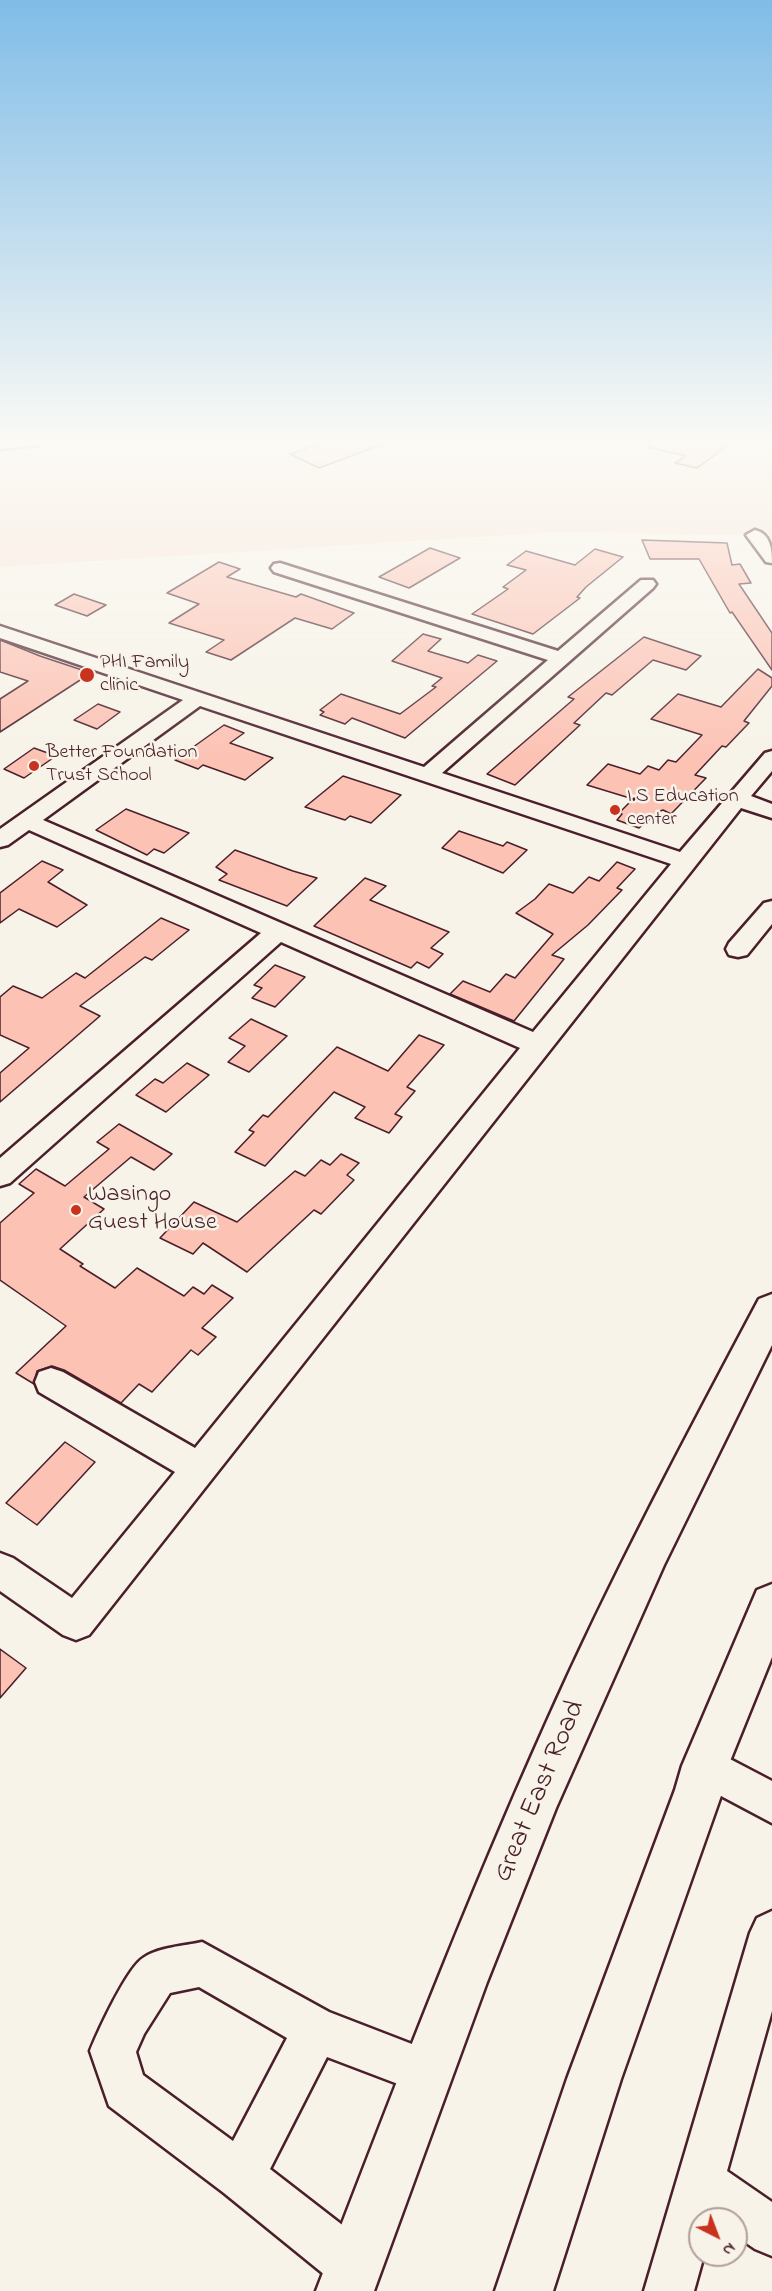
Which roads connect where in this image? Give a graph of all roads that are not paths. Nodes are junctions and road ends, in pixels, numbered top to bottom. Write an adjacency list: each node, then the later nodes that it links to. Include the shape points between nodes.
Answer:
1 (280, 568): 4 (street)
2 (647, 584): 4 (street)
3 (0, 632): 5 (street)
4 (561, 657): 7 (street)
5 (198, 698): 7 (street); 10 (street)
6 (772, 758): 8 (street)
7 (428, 774): 12 (street)
8 (737, 799): 9 (street); 12 (street)
9 (772, 811)
10 (27, 821): 11 (street); 14 (street)
11 (0, 840)
12 (685, 861): 16 (street)
13 (772, 908): 15 (street)
14 (278, 931): 16 (street); 17 (street)
15 (738, 949)
16 (538, 1045): 20 (street)
17 (0, 1175)
18 (772, 1309): 27 (main road, Great East Road, via 612,1627 536,1799)
19 (51, 1382): 20 (street)
20 (199, 1468): 21 (street, via 76,1622)
21 (5, 1581)
22 (772, 1604): 23 (main road)
23 (705, 1766): 24 (street); 32 (main road)
24 (772, 1803)
25 (772, 1933): 29 (street)
26 (316, 2030): 27 (street); 28 (street); 28 (street, via 202,1964 157,1974 128,2018 113,2051 125,2090)
27 (428, 2072): 31 (main road, Great East Road)
28 (241, 2176): 31 (street)
29 (702, 2182): 30 (street); 33 (street)
30 (772, 2232)
31 (350, 2279)
32 (524, 2291)
33 (669, 2291)

